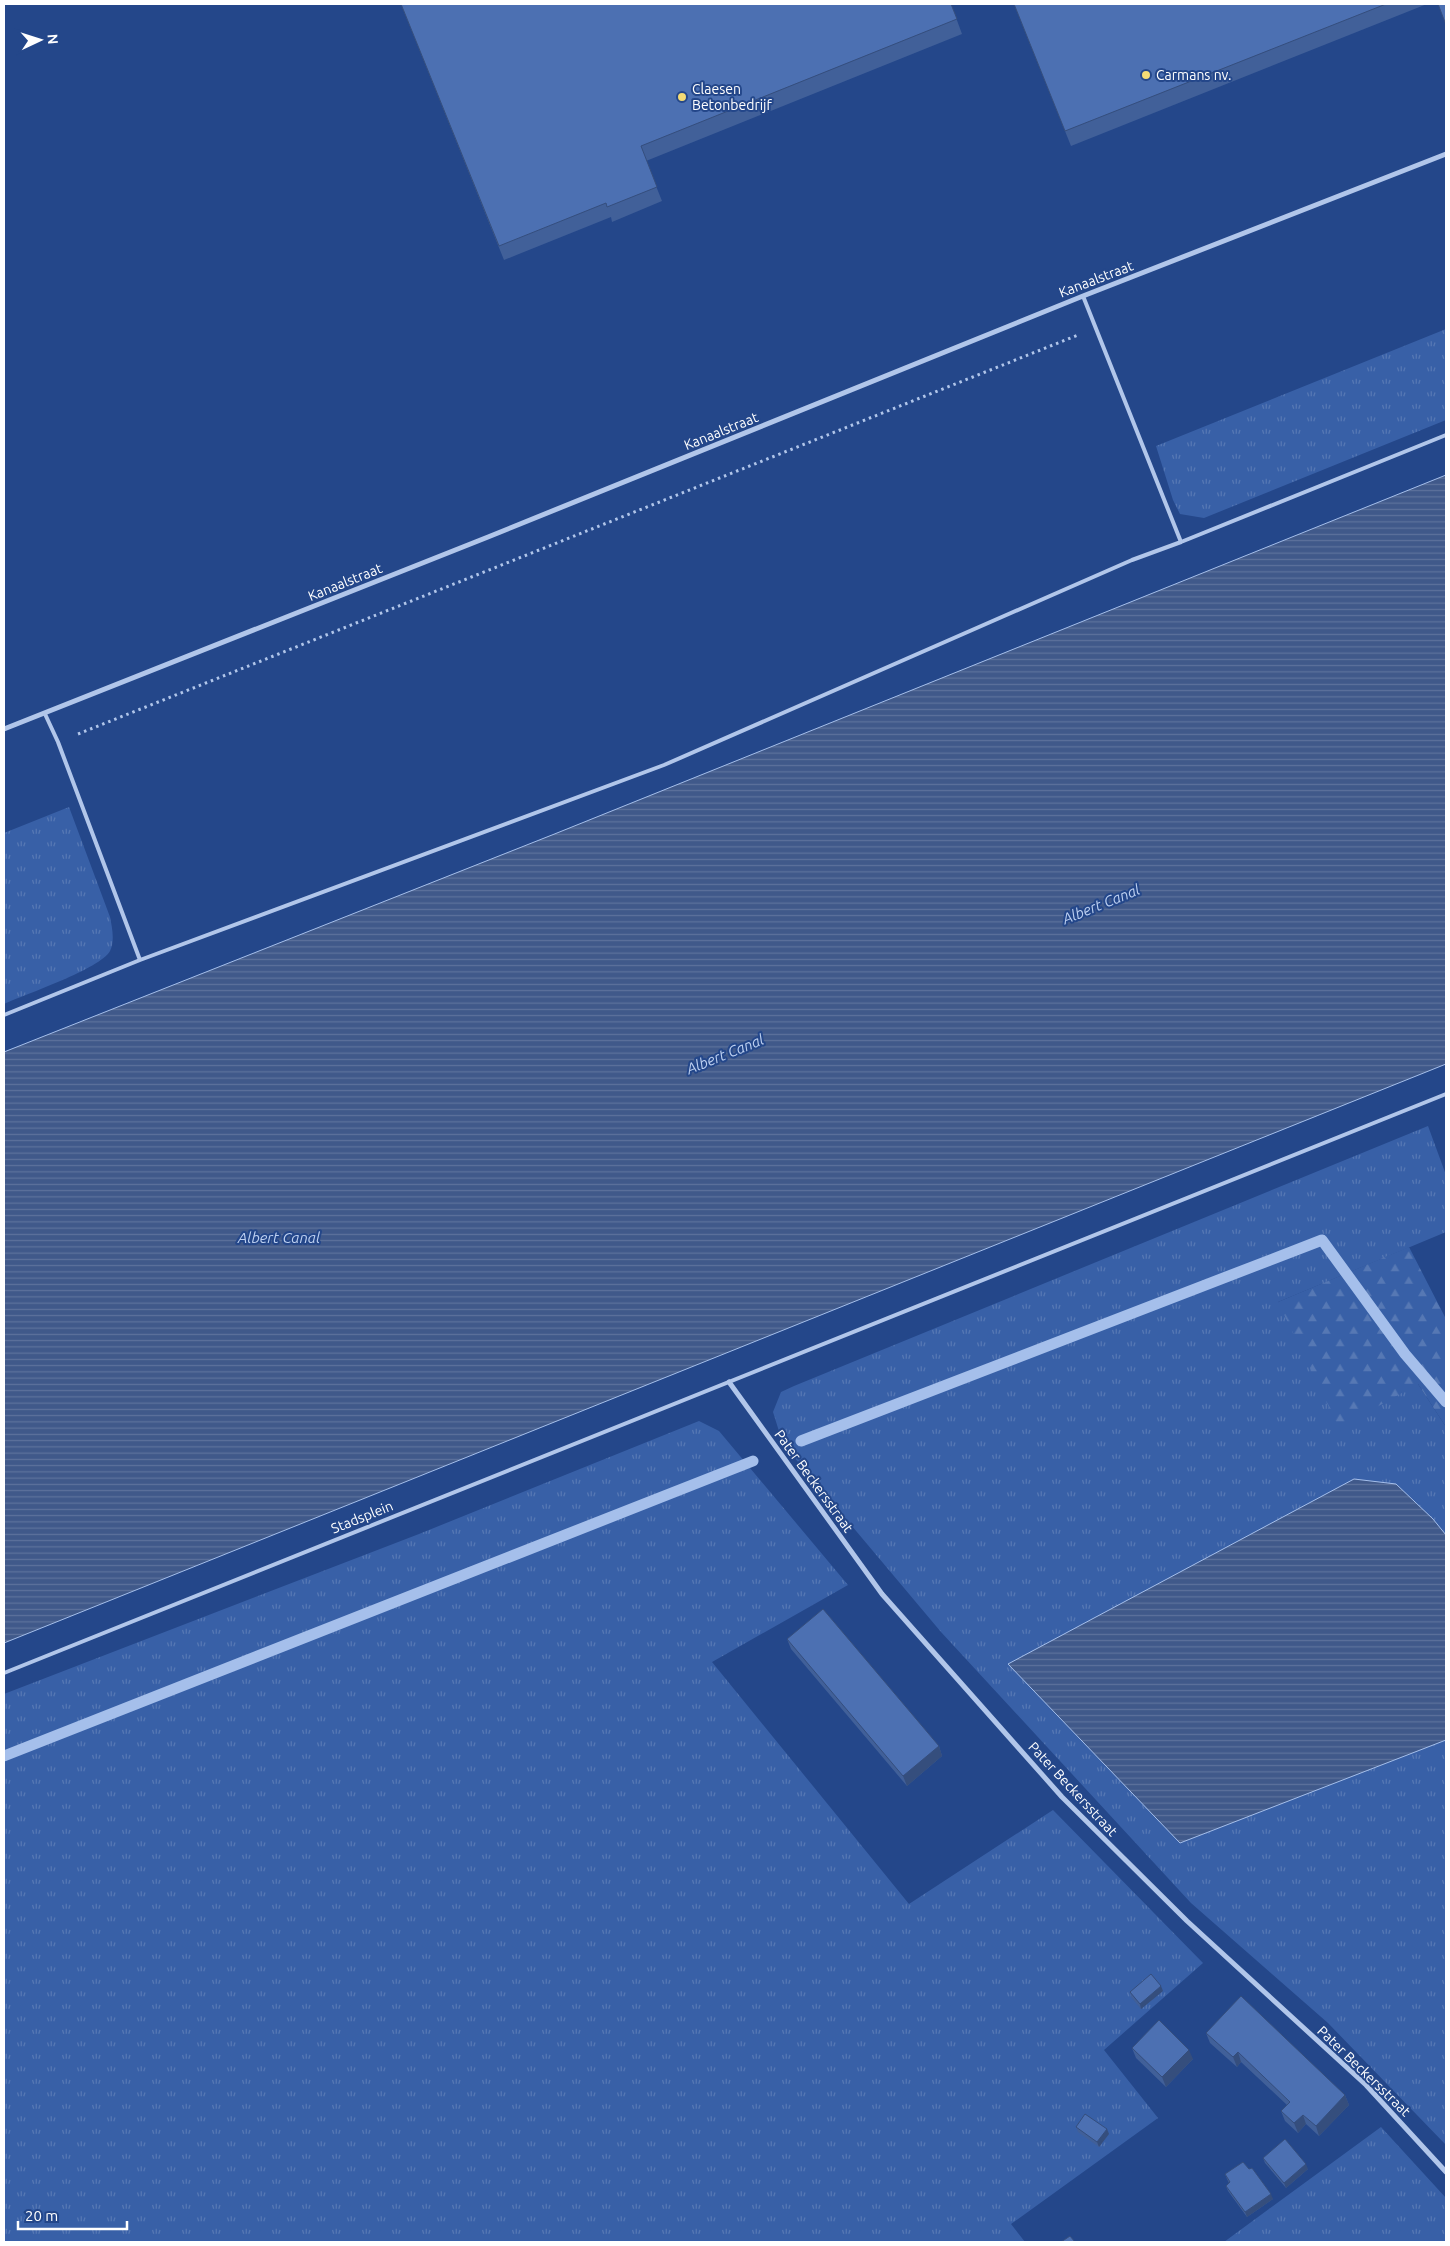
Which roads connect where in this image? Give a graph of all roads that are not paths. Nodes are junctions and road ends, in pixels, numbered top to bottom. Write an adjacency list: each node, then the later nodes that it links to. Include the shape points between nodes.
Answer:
1 (1446, 154): 2 (street, Kanaalstraat)
2 (1083, 296): 4 (lane); 5 (street, Kanaalstraat)
3 (1446, 435): 4 (lane)
4 (1180, 542): 7 (lane, via 1132,560 664,765)
5 (45, 714): 6 (street, Kanaalstraat); 7 (lane)
6 (4, 730)
7 (140, 960): 8 (lane)
8 (4, 1014)
9 (1446, 1094): 10 (lane, Stadsplein)
10 (729, 1382): 11 (lane, Stadsplein); 12 (street, Pater Beckersstraat, via 882,1594 1062,1797 1187,1921 1366,2085)
11 (4, 1673)
12 (1446, 2172)

